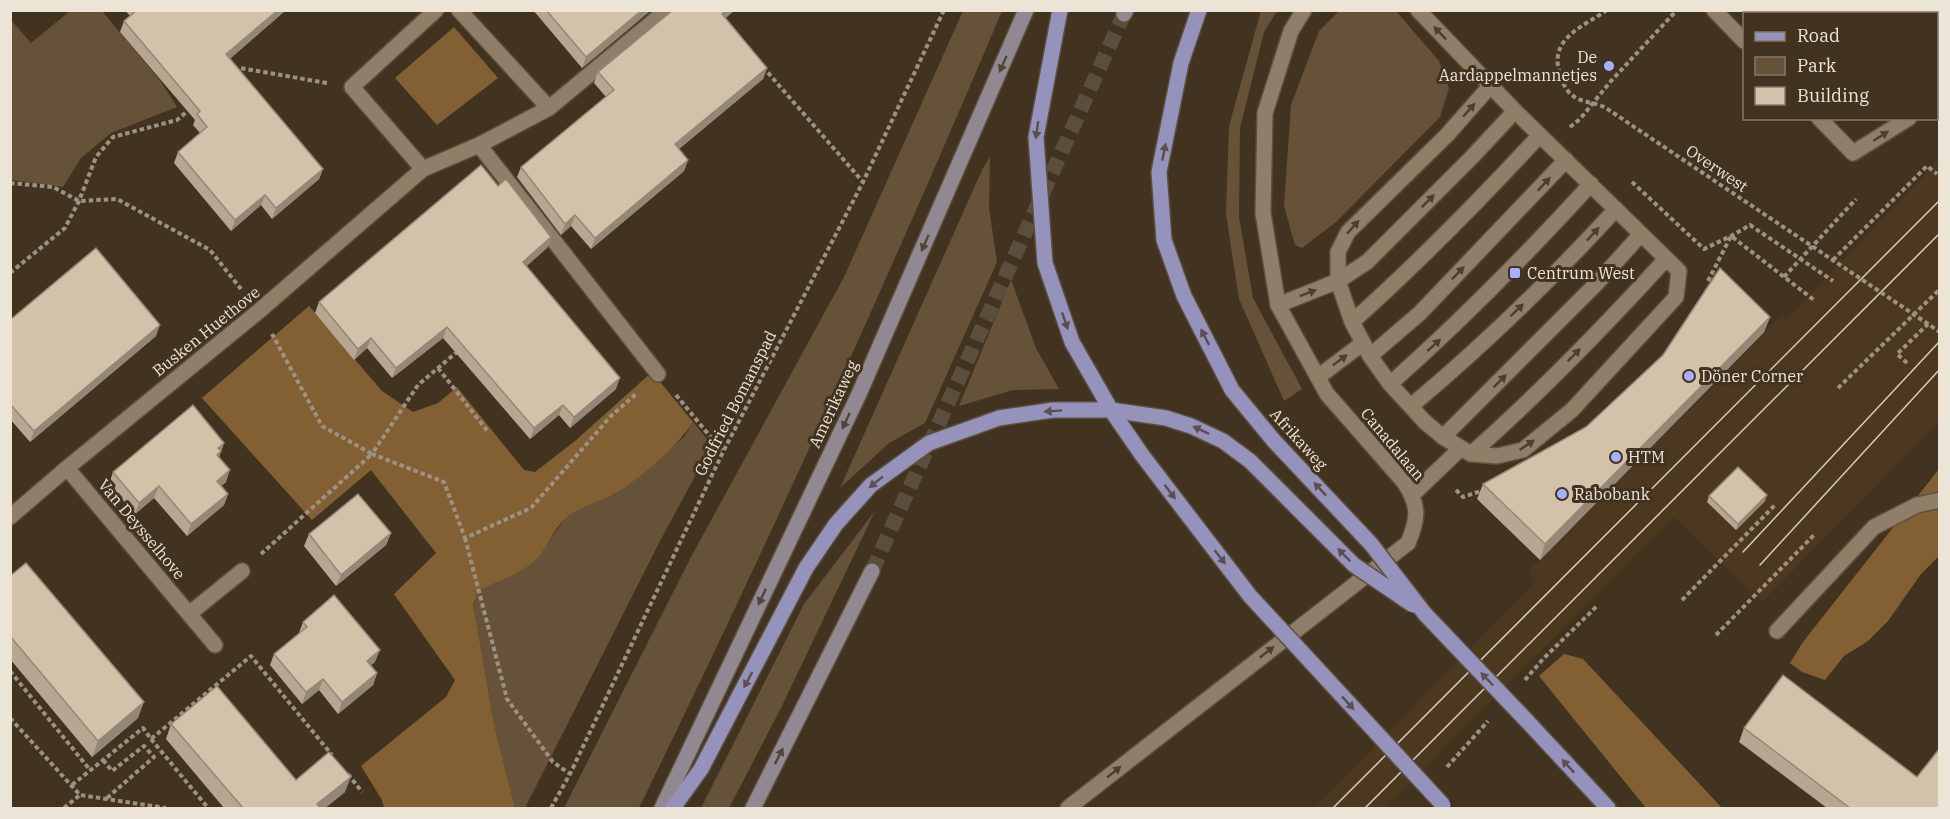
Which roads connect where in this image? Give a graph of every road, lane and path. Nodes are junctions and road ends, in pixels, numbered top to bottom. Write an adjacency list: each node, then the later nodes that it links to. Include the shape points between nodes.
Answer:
1 (436, 10): 19 (street)
2 (459, 10): 21 (street)
3 (667, 10): 21 (street, Busken Huethove)
4 (944, 10): 30 (path, Godfried Bomanspad)
5 (1026, 10): 104 (main road, Amerikaweg, one-way to 104, via 859,394)
6 (1060, 10): 62 (main road, one-way to 62, via 1036,137 1045,263 1072,342)
7 (1199, 10): 80 (main road, Afrikaweg, one-way to 7, bridge, via 1371,544 1232,390 1184,296 1164,240 1159,172 1181,63)
8 (1304, 10): 14 (street, Canadalaan)
9 (1316, 10): 14 (street)
10 (1418, 10): 18 (street, one-way to 10)
11 (1607, 10): 40 (path, Overwest, bridge, via 1574,30 1562,45 1557,64 1567,90 1581,101 1606,108)
12 (1677, 10): 25 (path, via 1580,119)
13 (1714, 10): 15 (street)
14 (1292, 31): 47 (street, Canadalaan, via 1265,113 1263,213)
15 (1743, 40)
16 (761, 65): 30 (path)
17 (231, 76): 19 (path, via 240,68)
18 (1491, 85): 22 (street); 44 (street, one-way to 18, via 1338,252 1348,231 1447,135)
19 (352, 87): 28 (street)
20 (195, 106): 34 (path, via 177,120 113,137 96,157)
21 (549, 108): 26 (street, Busken Huethove)
22 (1515, 111): 25 (street); 44 (street, one-way to 22, via 1367,262)
23 (1822, 120): 24 (street, one-way to 24, via 1853,153)
24 (1906, 120)
25 (1546, 141): 27 (street); 50 (street, via 1498,181)
26 (479, 145): 28 (street, Busken Huethove); 57 (street)
27 (1566, 160): 32 (street); 54 (street, one-way to 27, via 1420,313)
28 (423, 169): 48 (street, Busken Huethove)
29 (1937, 174): 40 (path, via 1927,166)
30 (863, 182): 66 (path, Godfried Bomanspad)
31 (10, 183): 34 (path, via 53,187)
32 (1591, 184): 35 (street); 59 (street, one-way to 32, via 1444,336)
33 (1856, 200): 42 (path)
34 (79, 201): 41 (path, via 65,228); 48 (path, via 117,198 210,250)
35 (1616, 209): 37 (street); 61 (street, one-way to 35, via 1468,358)
36 (1750, 225): 43 (path)
37 (1641, 234): 39 (street); 64 (street, one-way to 37)
38 (1731, 236): 42 (path)
39 (1666, 259): 65 (street, one-way to 39, via 1510,419); 65 (street, one-way to 39, via 1497,456 1523,450 1572,410 1676,297 1679,271)
40 (1833, 260): 49 (path, Overwest, bridge)
41 (10, 273)
42 (1784, 277): 46 (path)
43 (1833, 280)
44 (1338, 281): 47 (street, one-way to 44); 50 (street)
45 (1940, 289): 49 (path)
46 (1814, 300)
47 (1278, 305): 58 (street, Canadalaan)
48 (259, 311): 67 (path, via 322,426); 68 (street, Busken Huethove)
49 (1914, 315): 51 (path, Overwest, bridge); 60 (path)
50 (1352, 322): 54 (street)
51 (1928, 324): 52 (path, Overwest, bridge); 55 (path, via 1897,354)
52 (1940, 332)
53 (464, 346): 56 (path)
54 (1366, 350): 58 (street, one-way to 54); 59 (street)
55 (1907, 363)
56 (438, 368): 63 (path); 67 (path, via 418,385)
57 (658, 374): 66 (path); 74 (path, via 610,417 531,508)
58 (1318, 377): 69 (street, Canadalaan, via 1327,394)
59 (1390, 384): 61 (street)
60 (1838, 388)
61 (1411, 406): 64 (street)
62 (1112, 410): 80 (main road, one-way to 62, bridge, via 1354,565 1250,461 1223,441 1167,418); 99 (main road, one-way to 99, bridge, via 1250,596); 105 (main road, one-way to 105, via 1053,410 999,418 929,443 871,485 836,524 806,568 701,769)
63 (489, 433)
64 (1443, 437): 65 (street)
65 (1466, 451): 69 (street)
66 (723, 452): 94 (path, Godfried Bomanspad)
67 (372, 454): 74 (path, via 444,482); 75 (path)
68 (67, 468): 72 (street, Busken Huethove); 79 (street, Van Deysselhove)
69 (1412, 495): 107 (street, Canadalaan, one-way to 69, via 1408,543 1416,525)
70 (1940, 500): 81 (street, via 1917,505 1874,527)
71 (1776, 504): 77 (path)
72 (13, 509)
73 (1814, 535): 82 (path)
74 (465, 537): 94 (path, via 507,699 552,762)
75 (242, 571): 79 (street)
76 (872, 571): 106 (main road, one-way to 76)
77 (1682, 600)
78 (1597, 606): 85 (path)
79 (189, 614): 83 (street, Van Deysselhove)
80 (1425, 614): 108 (main road, Afrikaweg, one-way to 80, bridge)
81 (1777, 632)
82 (1716, 635)
83 (215, 645)
84 (10, 671): 91 (path)
85 (1519, 686)
86 (10, 717): 95 (path)
87 (1488, 721): 92 (path)
88 (151, 739): 89 (path, via 251,656); 90 (path, via 142,729); 102 (path)
89 (333, 756)
90 (103, 760): 91 (path); 98 (path, via 112,771 144,746 154,757)
91 (90, 770): 95 (path)
92 (1442, 773)
93 (348, 774): 96 (path)
94 (570, 774): 103 (path, Godfried Bomanspad)
95 (72, 785): 97 (path)
96 (362, 792)
97 (80, 795): 98 (path); 100 (path)
98 (107, 798): 101 (path)
99 (1445, 807)
100 (64, 808)
101 (166, 808)
102 (208, 808)
103 (551, 808)
104 (662, 808)
105 (673, 808)
106 (753, 808)
107 (1068, 808)
108 (1608, 808)

